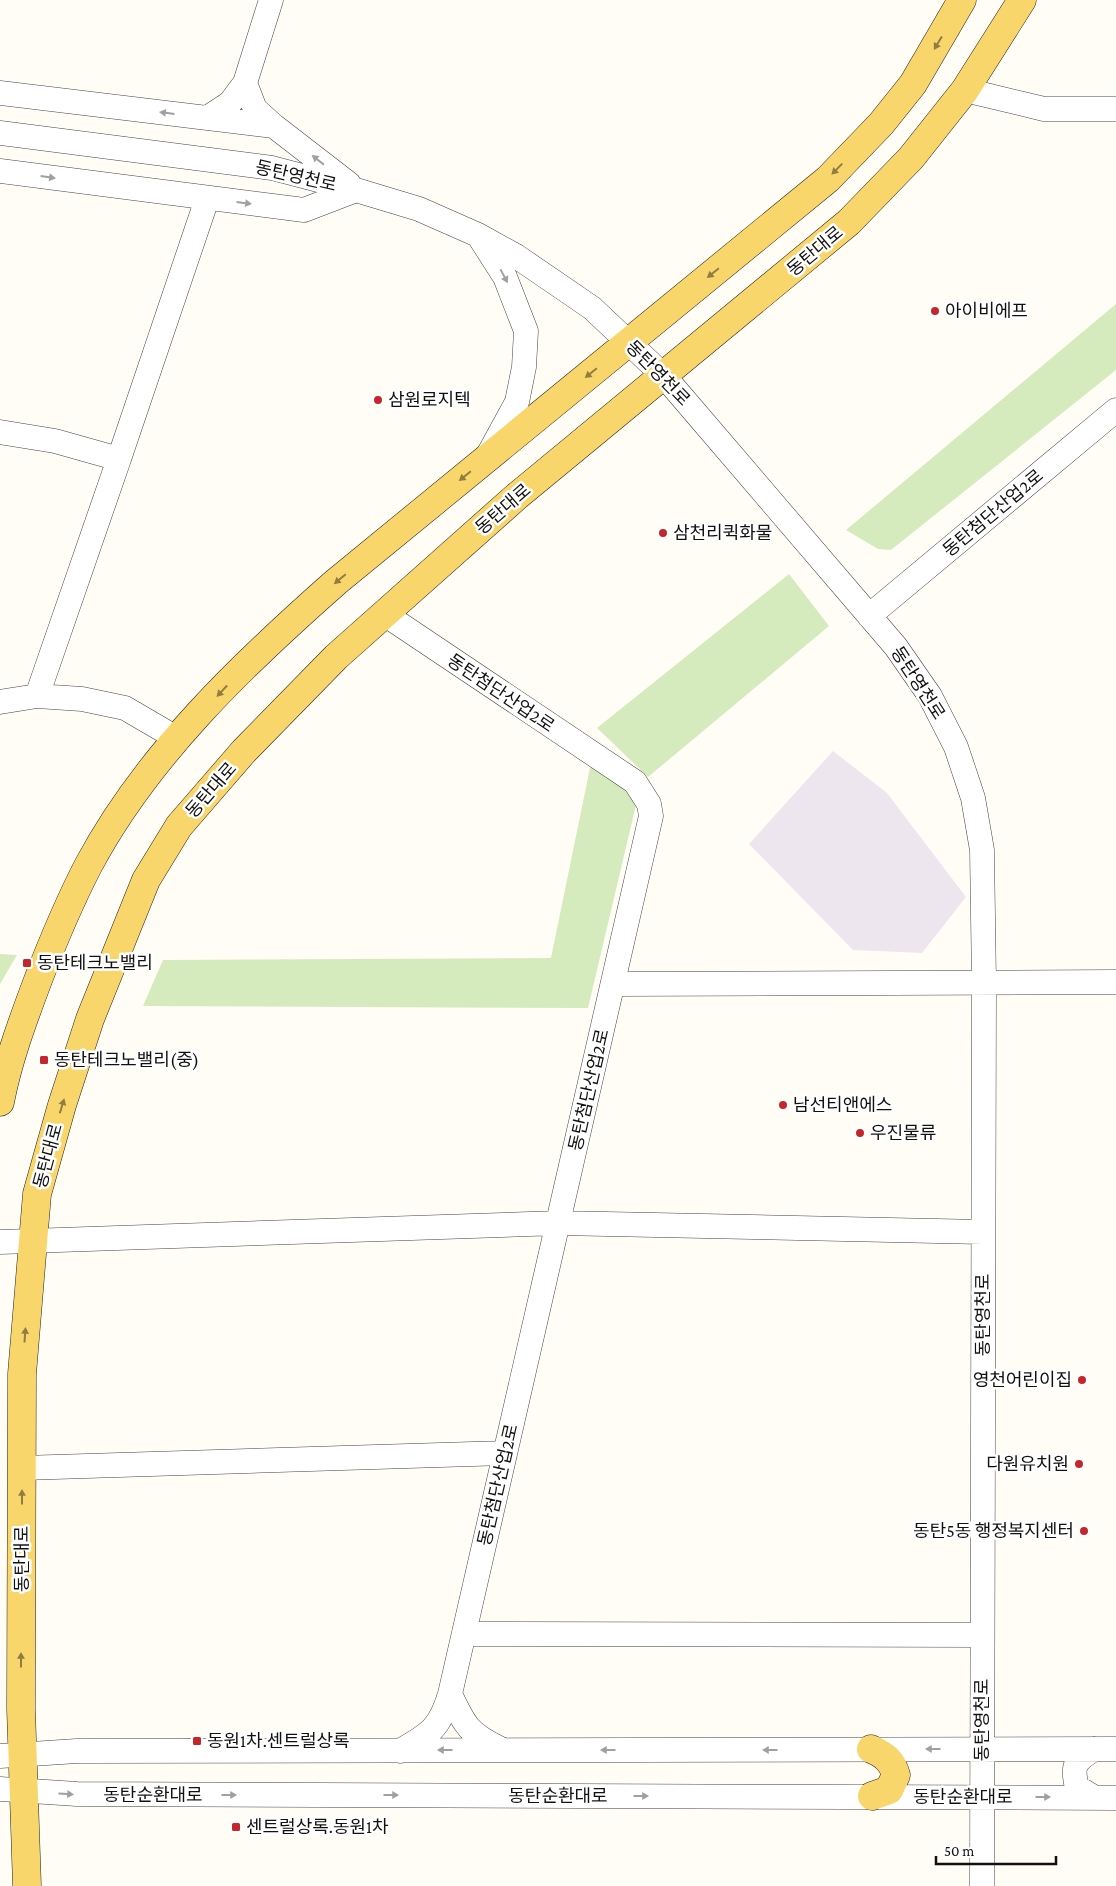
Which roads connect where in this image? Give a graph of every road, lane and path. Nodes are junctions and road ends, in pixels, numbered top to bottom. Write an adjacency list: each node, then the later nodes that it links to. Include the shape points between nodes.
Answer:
1 (271, 0): 4 (street)
2 (962, 0): 15 (main road, one-way to 15, via 913,84 881,124 828,178)
3 (1022, 0): 5 (main road, 동탄대로)
4 (245, 83): 8 (street, via 230,103); 9 (street, via 255,109)
5 (965, 90): 7 (street, via 1044,109); 16 (main road, 동탄대로, via 911,158 849,222)
6 (0, 93): 8 (street, one-way to 6)
7 (1116, 109)
8 (207, 118): 9 (street)
9 (274, 126): 12 (street, one-way to 9)
10 (0, 132): 12 (street, 동탄영천로, via 272,168)
11 (0, 171): 13 (street, one-way to 13)
12 (356, 190): 13 (street, one-way to 12, via 304,210); 14 (street, 동탄영천로, via 419,209)
13 (207, 199): 19 (street)
14 (478, 235): 15 (street, 동탄영천로, via 516,256 592,308); 20 (street, one-way to 20, via 505,276 526,331 524,367 517,402)
15 (629, 342): 16 (street, 동탄영천로); 20 (main road, one-way to 20)
16 (664, 376): 21 (main road, 동탄대로, via 517,496); 22 (street, 동탄영천로)
17 (1116, 410): 22 (street, 동탄첨단산업2로)
18 (0, 432): 19 (street, via 55,441)
19 (119, 459): 23 (street)
20 (486, 459): 25 (main road, one-way to 25, via 278,634)
21 (386, 615): 28 (street, 동탄첨단산업2로, via 635,782 643,793 651,816); 33 (main road, 동탄대로, one-way to 21, via 37,1194 62,1106 90,1019 146,880 179,826 244,751 336,657)
22 (869, 616): 27 (street, 동탄영천로, via 930,696 956,747 974,798 982,850)
23 (38, 696): 24 (street); 25 (street, via 82,699 125,708)
24 (0, 702)
25 (178, 739): 30 (main road, via 146,776 89,864 58,927 5,1073)
26 (1116, 982): 27 (street)
27 (984, 983): 28 (street); 29 (street, via 1046,996); 32 (street, 동탄영천로)
28 (614, 984): 31 (street, 동탄첨단산업2로)
29 (1116, 996)
30 (0, 1102)
31 (558, 1223): 32 (street); 33 (street); 35 (street, 동탄첨단산업2로)
32 (983, 1232): 38 (street, 동탄영천로)
33 (33, 1241): 34 (street); 36 (main road, 동탄대로, one-way to 33, via 22,1374)
34 (0, 1242)
35 (505, 1453): 36 (street); 37 (street, 동탄첨단산업2로)
36 (22, 1468): 45 (main road, 동탄대로, one-way to 36, via 21,1708)
37 (464, 1634): 38 (street); 39 (street, 동탄첨단산업2로)
38 (982, 1636): 40 (street, 동탄영천로)
39 (450, 1694): 42 (street, 동탄첨단산업2로, via 444,1716 434,1728); 43 (street, via 467,1727 479,1739)
40 (982, 1749): 41 (street); 44 (street, one-way to 44); 48 (street, 동탄영천로)
41 (1105, 1749): 49 (street, via 1077,1760 1073,1773 1077,1787)
42 (400, 1750): 43 (street, one-way to 42); 45 (street, via 77,1751)
43 (503, 1750): 44 (street, one-way to 43)
44 (871, 1750): 47 (main road, via 883,1754 892,1763 896,1776 889,1790)
45 (12, 1755): 46 (main road, 동탄대로)
46 (13, 1790): 47 (street, 동탄순환대로, one-way to 47, via 76,1794); 50 (main road, 동탄대로)
47 (872, 1796): 48 (street, 동탄순환대로)
48 (982, 1797): 49 (street, 동탄순환대로, one-way to 49); 51 (street, 동탄영천로)
49 (1106, 1798)
50 (27, 1886)
51 (982, 1886)

